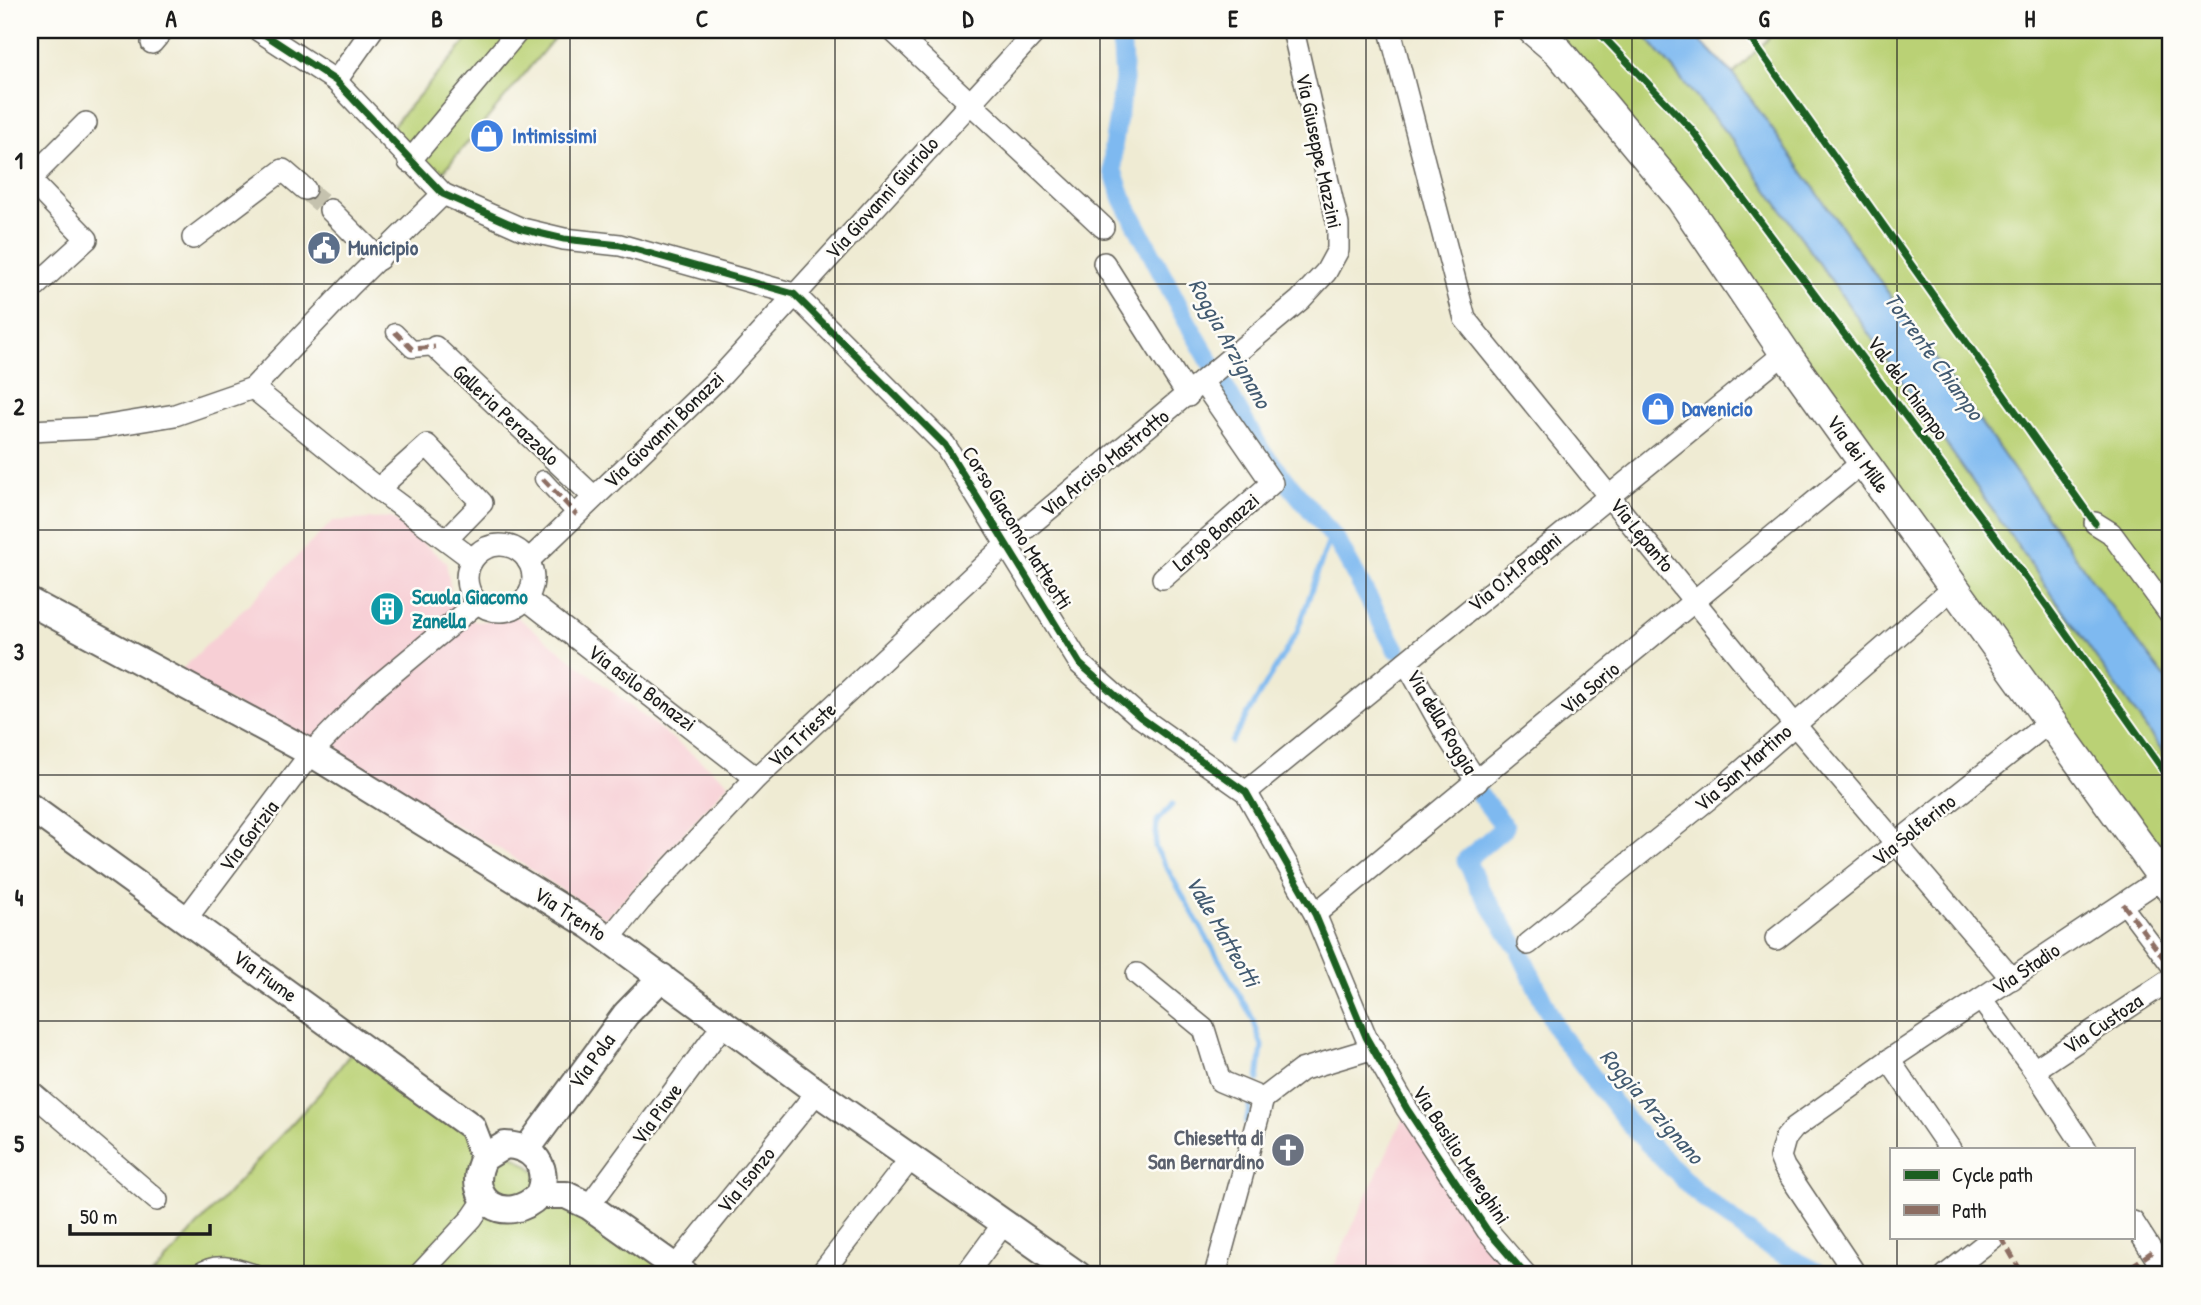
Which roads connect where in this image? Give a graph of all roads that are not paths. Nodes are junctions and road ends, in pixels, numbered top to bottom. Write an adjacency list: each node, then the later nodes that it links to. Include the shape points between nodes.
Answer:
1 (258, 30): 9 (street)
2 (372, 30): 9 (street)
3 (519, 30): 12 (street)
4 (892, 30): 10 (street)
5 (1037, 30): 10 (street, Via Giovanni Giuriolo)
6 (1293, 30): 27 (street, Via Giuseppe Mazzini, via 1338,225 1338,250 1326,272 1300,300)
7 (1390, 30): 32 (street, Via Lepanto, via 1465,319)
8 (1533, 30): 25 (main road, Via dei Mille, via 1559,52 1682,200)
9 (336, 81): 12 (street)
10 (969, 102): 17 (street); 22 (street, Via Giovanni Giuriolo)
11 (86, 123): 13 (street)
12 (410, 162): 15 (street)
13 (30, 180): 21 (street, via 87,239)
14 (305, 189): 18 (street, via 283,170)
15 (443, 194): 19 (street); 22 (street, Corso Giacomo Matteotti, via 522,229 620,245)
16 (330, 210): 19 (street)
17 (1103, 227)
18 (193, 238)
19 (379, 259): 26 (street)
20 (1104, 263): 27 (street)
21 (30, 291)
22 (794, 294): 33 (street, Via Giovanni Bonazzi, via 723,374); 37 (street, Corso Giacomo Matteotti, via 945,445)
23 (395, 332): 24 (street, Galleria Perazzolo, via 412,349)
24 (435, 347): 33 (street, Galleria Perazzolo)
25 (1785, 353): 29 (main road, Via dei Mille); 32 (street, Via O.M.Pagani)
26 (253, 388): 28 (street, via 175,415 95,428); 31 (street)
27 (1195, 390): 37 (street, Via Arciso Mastrotto); 40 (street, Largo Bonazzi, via 1272,483)
28 (30, 431)
29 (1864, 461): 41 (main road, Via dei Mille); 43 (street, Via Sorio)
30 (543, 479): 34 (street, Galleria Perazzolo)
31 (378, 489): 36 (street); 36 (street, via 427,445 482,503)
32 (1610, 496): 43 (street, Via Lepanto); 47 (street, Via O.M.Pagani)
33 (594, 498): 34 (street, Via Giovanni Bonazzi)
34 (576, 515): 39 (street, Via Giovanni Bonazzi)
35 (2095, 523): 46 (street, via 2111,533)
36 (447, 539): 38 (street)
37 (1007, 544): 51 (street, Via Trieste); 53 (street, Corso Giacomo Matteotti, via 1080,664 1140,717)
38 (472, 559): 39 (street, via 482,550 502,545); 45 (street, via 467,572 470,595)
39 (528, 561): 42 (street, via 533,572)
40 (1163, 578)
41 (1954, 587): 48 (main road, Via dei Mille); 49 (street, Via San Martino)
42 (526, 599): 45 (street, via 502,612); 51 (street, Via asilo Bonazzi)
43 (1695, 600): 49 (street, Via Lepanto); 52 (street, Via Sorio)
44 (30, 602): 50 (street, Via Trento)
45 (477, 603): 50 (street, via 370,692)
46 (2171, 615)
47 (1406, 662): 52 (street, Via della Roggia); 53 (street, Via O.M.Pagani)
48 (2052, 720): 55 (street, Via Solferino); 56 (main road, Via dei Mille)
49 (1794, 724): 55 (street, Via Lepanto); 62 (street, Via San Martino)
50 (311, 753): 59 (street, Via Gorizia); 60 (street, Via Trento)
51 (756, 778): 60 (street, Via Trieste)
52 (1478, 782): 58 (street, Via Sorio)
53 (1246, 792): 58 (street, Corso Giacomo Matteotti)
54 (33, 816): 59 (street, Via Fiume)
55 (1895, 845): 61 (street, Via Solferino); 66 (street, Via Lepanto)
56 (2167, 883): 57 (street, Via Stadio)
57 (2123, 904): 63 (street); 66 (street, Via Stadio)
58 (1315, 914): 70 (street, Corso Giacomo Matteotti)
59 (186, 919): 79 (street, Via Fiume, via 472,1127)
60 (609, 939): 65 (street, Via Trento)
61 (1776, 939)
62 (1528, 944)
63 (2171, 968)
64 (1137, 974): 75 (street, via 1204,1029 1220,1081)
65 (662, 977): 69 (street, Via Trento); 78 (street, Via Pola, via 626,1014)
66 (2012, 979): 68 (street, Via Stadio)
67 (2171, 979): 72 (street, Via Custoza)
68 (1981, 999): 71 (street, Via Stadio); 72 (street)
69 (725, 1022): 74 (street, Via Trento); 84 (street, Via Piave)
70 (1374, 1048): 75 (street, via 1301,1070); 96 (street, Via Basilio Meneghini, via 1407,1109 1487,1230)
71 (1889, 1060): 76 (street); 97 (street, Via Stadio, via 1794,1128 1780,1157)
72 (2035, 1070): 77 (street)
73 (30, 1091): 83 (street)
74 (817, 1092): 80 (street, Via Trento); 88 (street, Via Isonzo)
75 (1263, 1099): 95 (street)
76 (1949, 1148)
77 (2085, 1148)
78 (527, 1149): 79 (street, via 505,1145); 81 (street, via 542,1166)
79 (484, 1158): 82 (street, Via Fiume, via 477,1180)
80 (911, 1158): 85 (street, Via Trento); 92 (street)
81 (539, 1195): 82 (street, via 516,1211 494,1207); 84 (street, via 566,1195)
82 (485, 1199): 91 (street)
83 (157, 1200)
84 (589, 1206): 88 (street)
85 (1004, 1223): 93 (street); 94 (street, Via Trento)
86 (2134, 1224): 99 (street)
87 (1993, 1238): 98 (street)
88 (681, 1271)
89 (199, 1275): 90 (street, via 209,1268)
90 (254, 1275)
91 (419, 1275)
92 (820, 1275)
93 (966, 1275)
94 (1078, 1275)
95 (1215, 1275)
96 (1527, 1275)
97 (1856, 1275)
98 (1946, 1275)
99 (2167, 1275)

